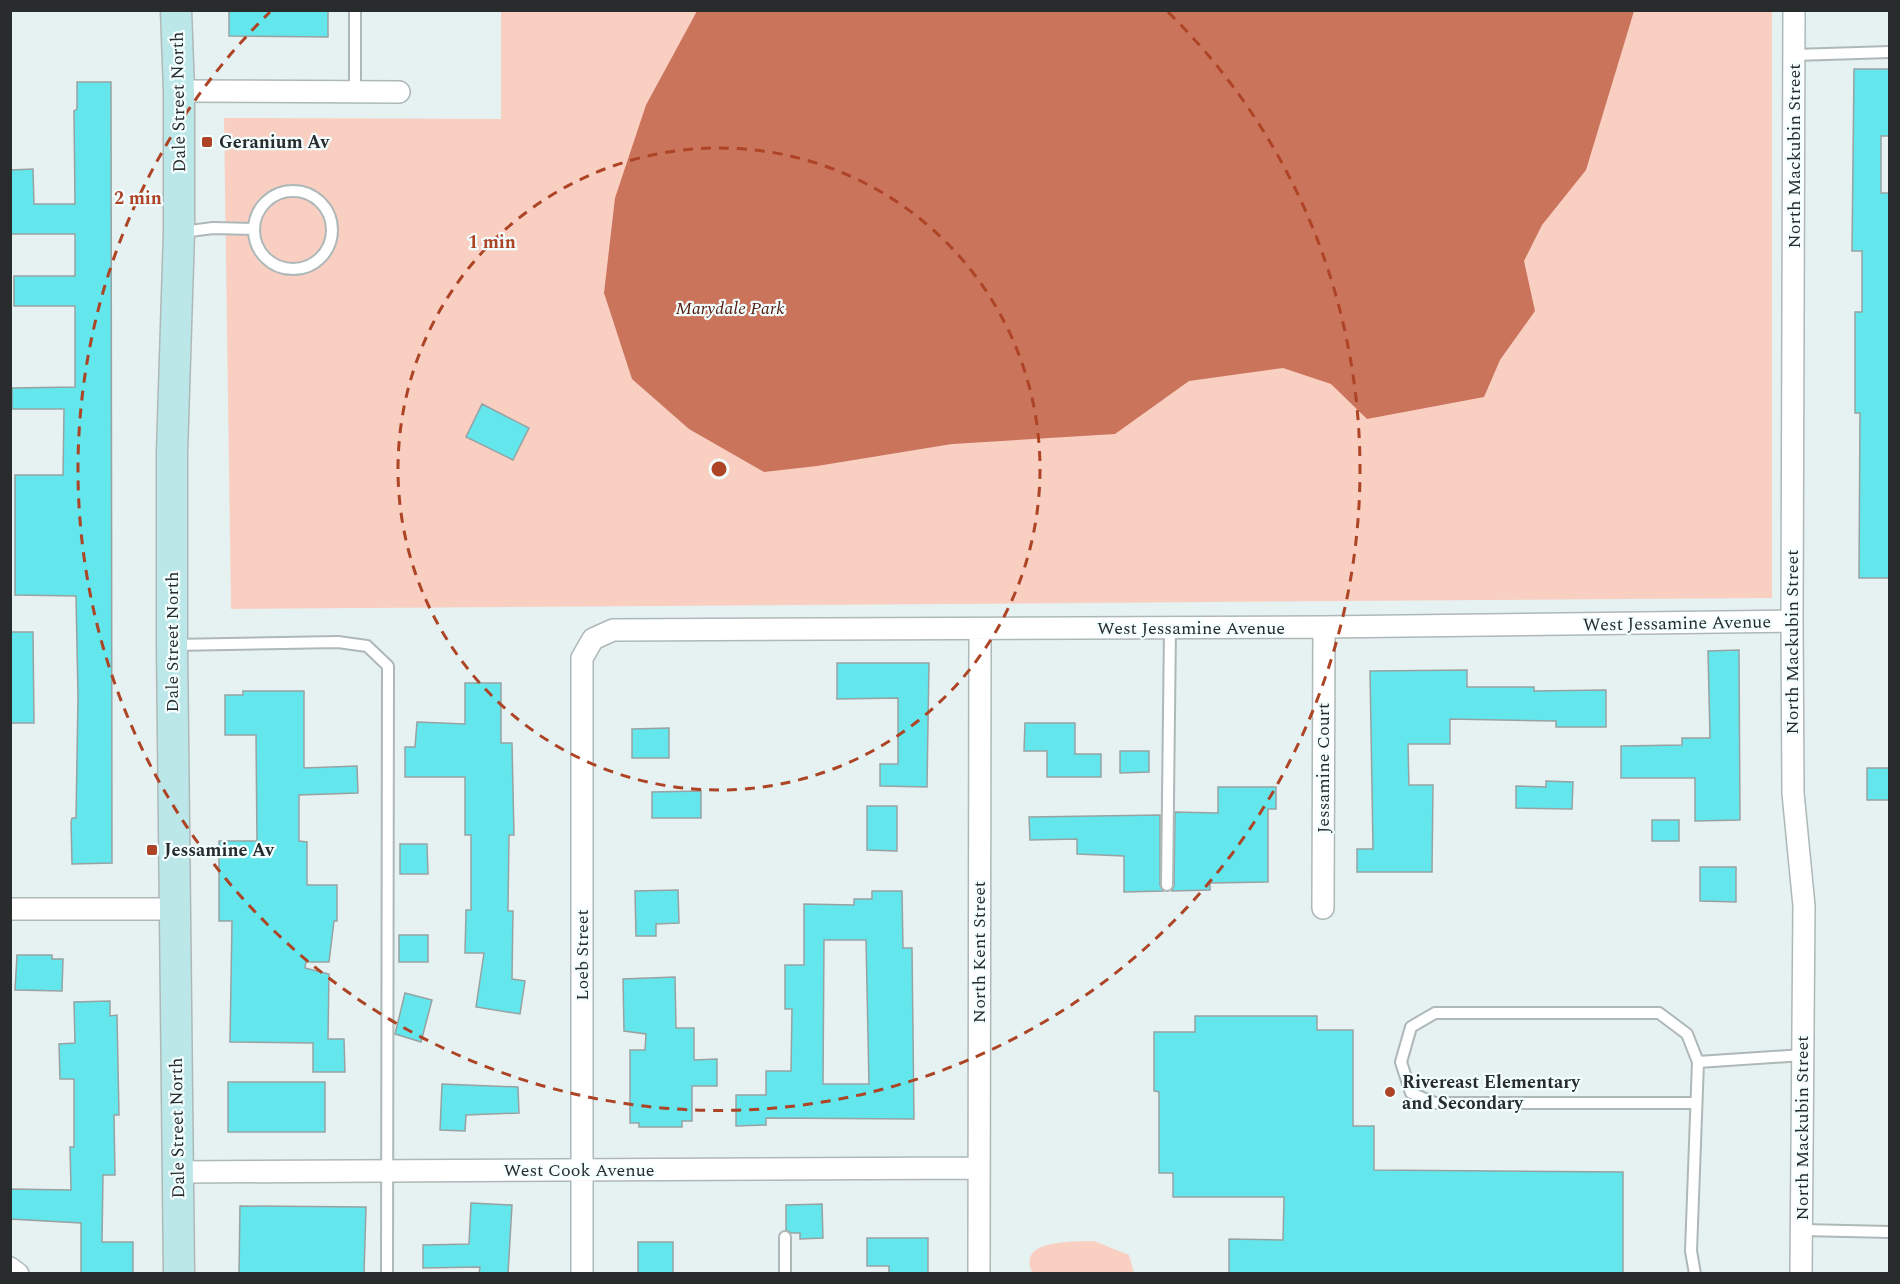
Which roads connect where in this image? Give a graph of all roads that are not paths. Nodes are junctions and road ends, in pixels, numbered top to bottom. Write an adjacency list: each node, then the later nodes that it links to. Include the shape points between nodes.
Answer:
1 (176, 10): 6 (main road, Dale Street North)
2 (355, 10): 7 (lane)
3 (1794, 10): 5 (street, North Mackubin Street)
4 (1890, 52): 5 (lane)
5 (1794, 55): 11 (street, North Mackubin Street)
6 (179, 91): 7 (street); 10 (main road, Dale Street North)
7 (355, 91): 8 (street)
8 (399, 92)
9 (254, 229): 9 (lane, via 259,250 268,260 292,269 317,261 326,251 332,226 321,203 311,195 292,191 273,196 263,205); 10 (lane)
10 (179, 232): 16 (main road, Dale Street North, via 172,453)
11 (1791, 621): 12 (street, West Jessamine Avenue); 21 (street, North Mackubin Street, via 1793,792 1804,906)
12 (1324, 627): 13 (street, West Jessamine Avenue); 18 (street, Jessamine Court)
13 (1170, 628): 14 (street, West Jessamine Avenue); 17 (lane)
14 (980, 630): 15 (street, West Jessamine Avenue, via 614,630); 24 (street, North Kent Street)
15 (593, 639): 25 (street, Loeb Street, via 582,658)
16 (172, 645): 20 (main road, Dale Street North); 26 (lane, via 338,642 367,646 388,666)
17 (1167, 885)
18 (1323, 908)
19 (10, 909): 20 (street)
20 (173, 909): 27 (main road, Dale Street North)
21 (1803, 1055): 22 (lane); 28 (street, North Mackubin Street)
22 (1698, 1062): 23 (lane); 23 (lane, via 1687,1034 1659,1013 1435,1013 1410,1027 1401,1062 1411,1093 1436,1103)
23 (1696, 1102): 38 (lane, via 1691,1251)
24 (979, 1168): 25 (street, West Cook Avenue); 37 (street, North Kent Street)
25 (582, 1170): 26 (street, West Cook Avenue); 35 (street, Loeb Street)
26 (389, 1171): 27 (street, West Cook Avenue); 34 (lane)
27 (179, 1172): 33 (main road, Dale Street North)
28 (1802, 1230): 29 (lane); 39 (street, North Mackubin Street)
29 (1890, 1232)
30 (785, 1238): 36 (lane)
31 (10, 1268): 32 (street)
32 (18, 1274)
33 (178, 1274)
34 (387, 1274)
35 (582, 1274)
36 (785, 1274)
37 (979, 1274)
38 (1695, 1274)
39 (1801, 1274)

